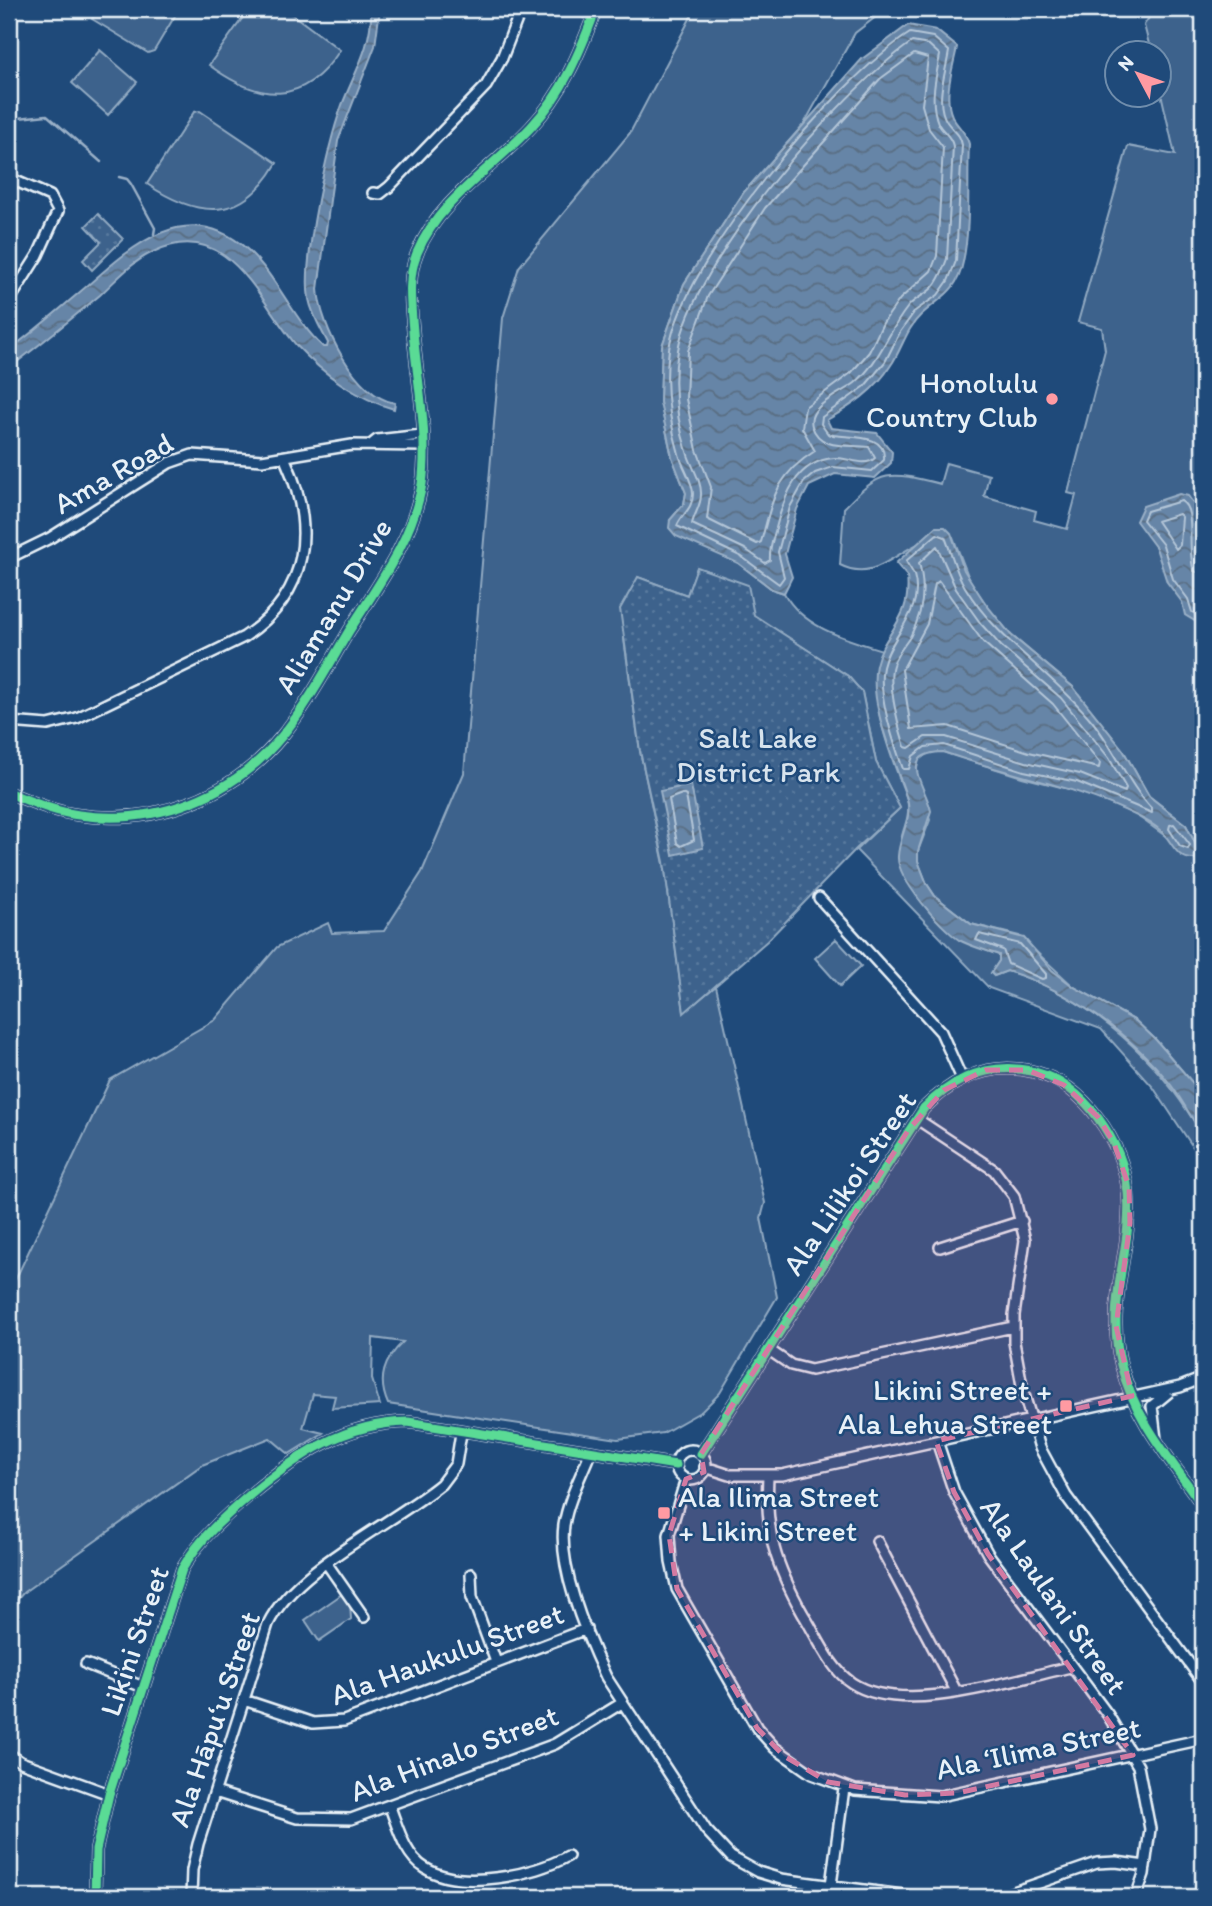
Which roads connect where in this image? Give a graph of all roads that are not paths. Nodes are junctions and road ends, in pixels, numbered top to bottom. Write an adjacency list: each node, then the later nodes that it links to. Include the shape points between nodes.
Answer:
1 (521, 9): 5 (street, via 502,58 480,94 389,187)
2 (578, 9): 3 (street)
3 (595, 12): 7 (street, Aliamanu Drive, via 578,57 551,104 452,201 428,230 413,263 410,302)
4 (9, 178): 6 (street, via 50,196 58,211)
5 (373, 193)
6 (9, 301)
7 (422, 435): 8 (street, Ama Road); 9 (street, Aliamanu Drive)
8 (372, 444): 9 (street, Ama Road); 10 (street, Ama Road)
9 (423, 446): 13 (street, Aliamanu Drive, via 419,500 397,554 293,722 247,771 187,804 120,817 64,812)
10 (285, 459): 11 (street, Ama Road, via 200,454 176,460 44,542); 12 (street, via 302,511 303,550 290,588 266,621 77,719 48,724)
11 (9, 558)
12 (9, 722)
13 (9, 793)
14 (819, 898): 15 (street, via 941,1032)
15 (962, 1079): 16 (street, Ala Lilikoi Street, via 934,1098); 23 (street, Ala Lilikoi Street, via 1000,1068 1052,1078 1084,1101 1114,1143 1130,1197 1116,1326 1120,1362)
16 (917, 1119): 17 (street, via 994,1170 1014,1196); 20 (street, Ala Lilikoi Street)
17 (1023, 1221): 18 (street); 19 (street, via 1025,1254)
18 (940, 1247)
19 (1013, 1328): 20 (street, via 811,1370 791,1365); 24 (street)
20 (769, 1350): 29 (street, Ala Lilikoi Street)
21 (1203, 1378): 22 (street)
22 (1180, 1387): 23 (street); 27 (street, via 1159,1397 1152,1406)
23 (1132, 1396): 24 (street); 27 (street, Ala Lilikoi Street)
24 (1031, 1421): 26 (street); 43 (street, via 1047,1465 1066,1496)
25 (461, 1433): 28 (street, Likini Street); 36 (street, Ala Hāpuʻu Street, via 456,1464 441,1484); 44 (street, Likini Street, via 417,1423 373,1425 316,1445 271,1478 220,1520 192,1552)
26 (937, 1441): 32 (street); 42 (street, Ala Laulani Street, via 954,1492 977,1537)
27 (1156, 1443): 34 (street, Ala Lilikoi Street)
28 (590, 1453): 30 (street, Likini Street); 39 (street, via 571,1500 564,1543)
29 (701, 1454): 30 (street, via 683,1452); 31 (street)
30 (676, 1465): 33 (street)
31 (705, 1467): 32 (street, via 730,1475); 33 (street, via 696,1479)
32 (768, 1477): 45 (street, via 770,1540 779,1569 840,1673 877,1693 923,1696)
33 (686, 1479): 51 (street, Ala ʻIlima Street, via 669,1535 673,1576 682,1598 766,1739 799,1766)
34 (1203, 1506)
35 (877, 1541): 45 (street)
36 (327, 1564): 38 (street); 46 (street, Ala Hāpuʻu Street, via 277,1606)
37 (471, 1574): 40 (street, via 472,1597)
38 (363, 1617)
39 (586, 1629): 40 (street, Ala Haukulu Street); 47 (street)
40 (496, 1662): 46 (street, Ala Haukulu Street, via 332,1723 313,1723)
41 (86, 1664): 44 (street)
42 (1071, 1667): 45 (street); 50 (street, Ala Laulani Street)
43 (1203, 1682)
44 (143, 1687): 53 (street, Likini Street)
45 (956, 1692)
46 (244, 1700): 52 (street, Ala Hāpuʻu Street)
47 (622, 1703): 54 (street, Ala Hinalo Street, via 555,1744); 57 (street, via 706,1830 731,1857 768,1876)
48 (1203, 1739): 50 (street, Ala ʻIlima Street)
49 (9, 1754): 53 (street)
50 (1133, 1755): 51 (street, Ala ʻIlima Street, via 940,1796); 56 (street, Ala Laulani Street, via 1149,1812)
51 (844, 1788): 57 (street)
52 (215, 1792): 54 (street, Ala Hinalo Street, via 314,1820 351,1819); 59 (street, Ala Hāpuʻu Street, via 193,1862)
53 (109, 1794): 58 (street, Likini Street, via 96,1850)
54 (390, 1807): 55 (street, via 411,1854 440,1875 523,1874)
55 (568, 1856)
56 (1145, 1866): 61 (street, via 1097,1863); 62 (street, Ala Laulani Street)
57 (831, 1885): 60 (street)
58 (95, 1897)
59 (191, 1897)
60 (917, 1897)
61 (999, 1897)
62 (1136, 1897)

